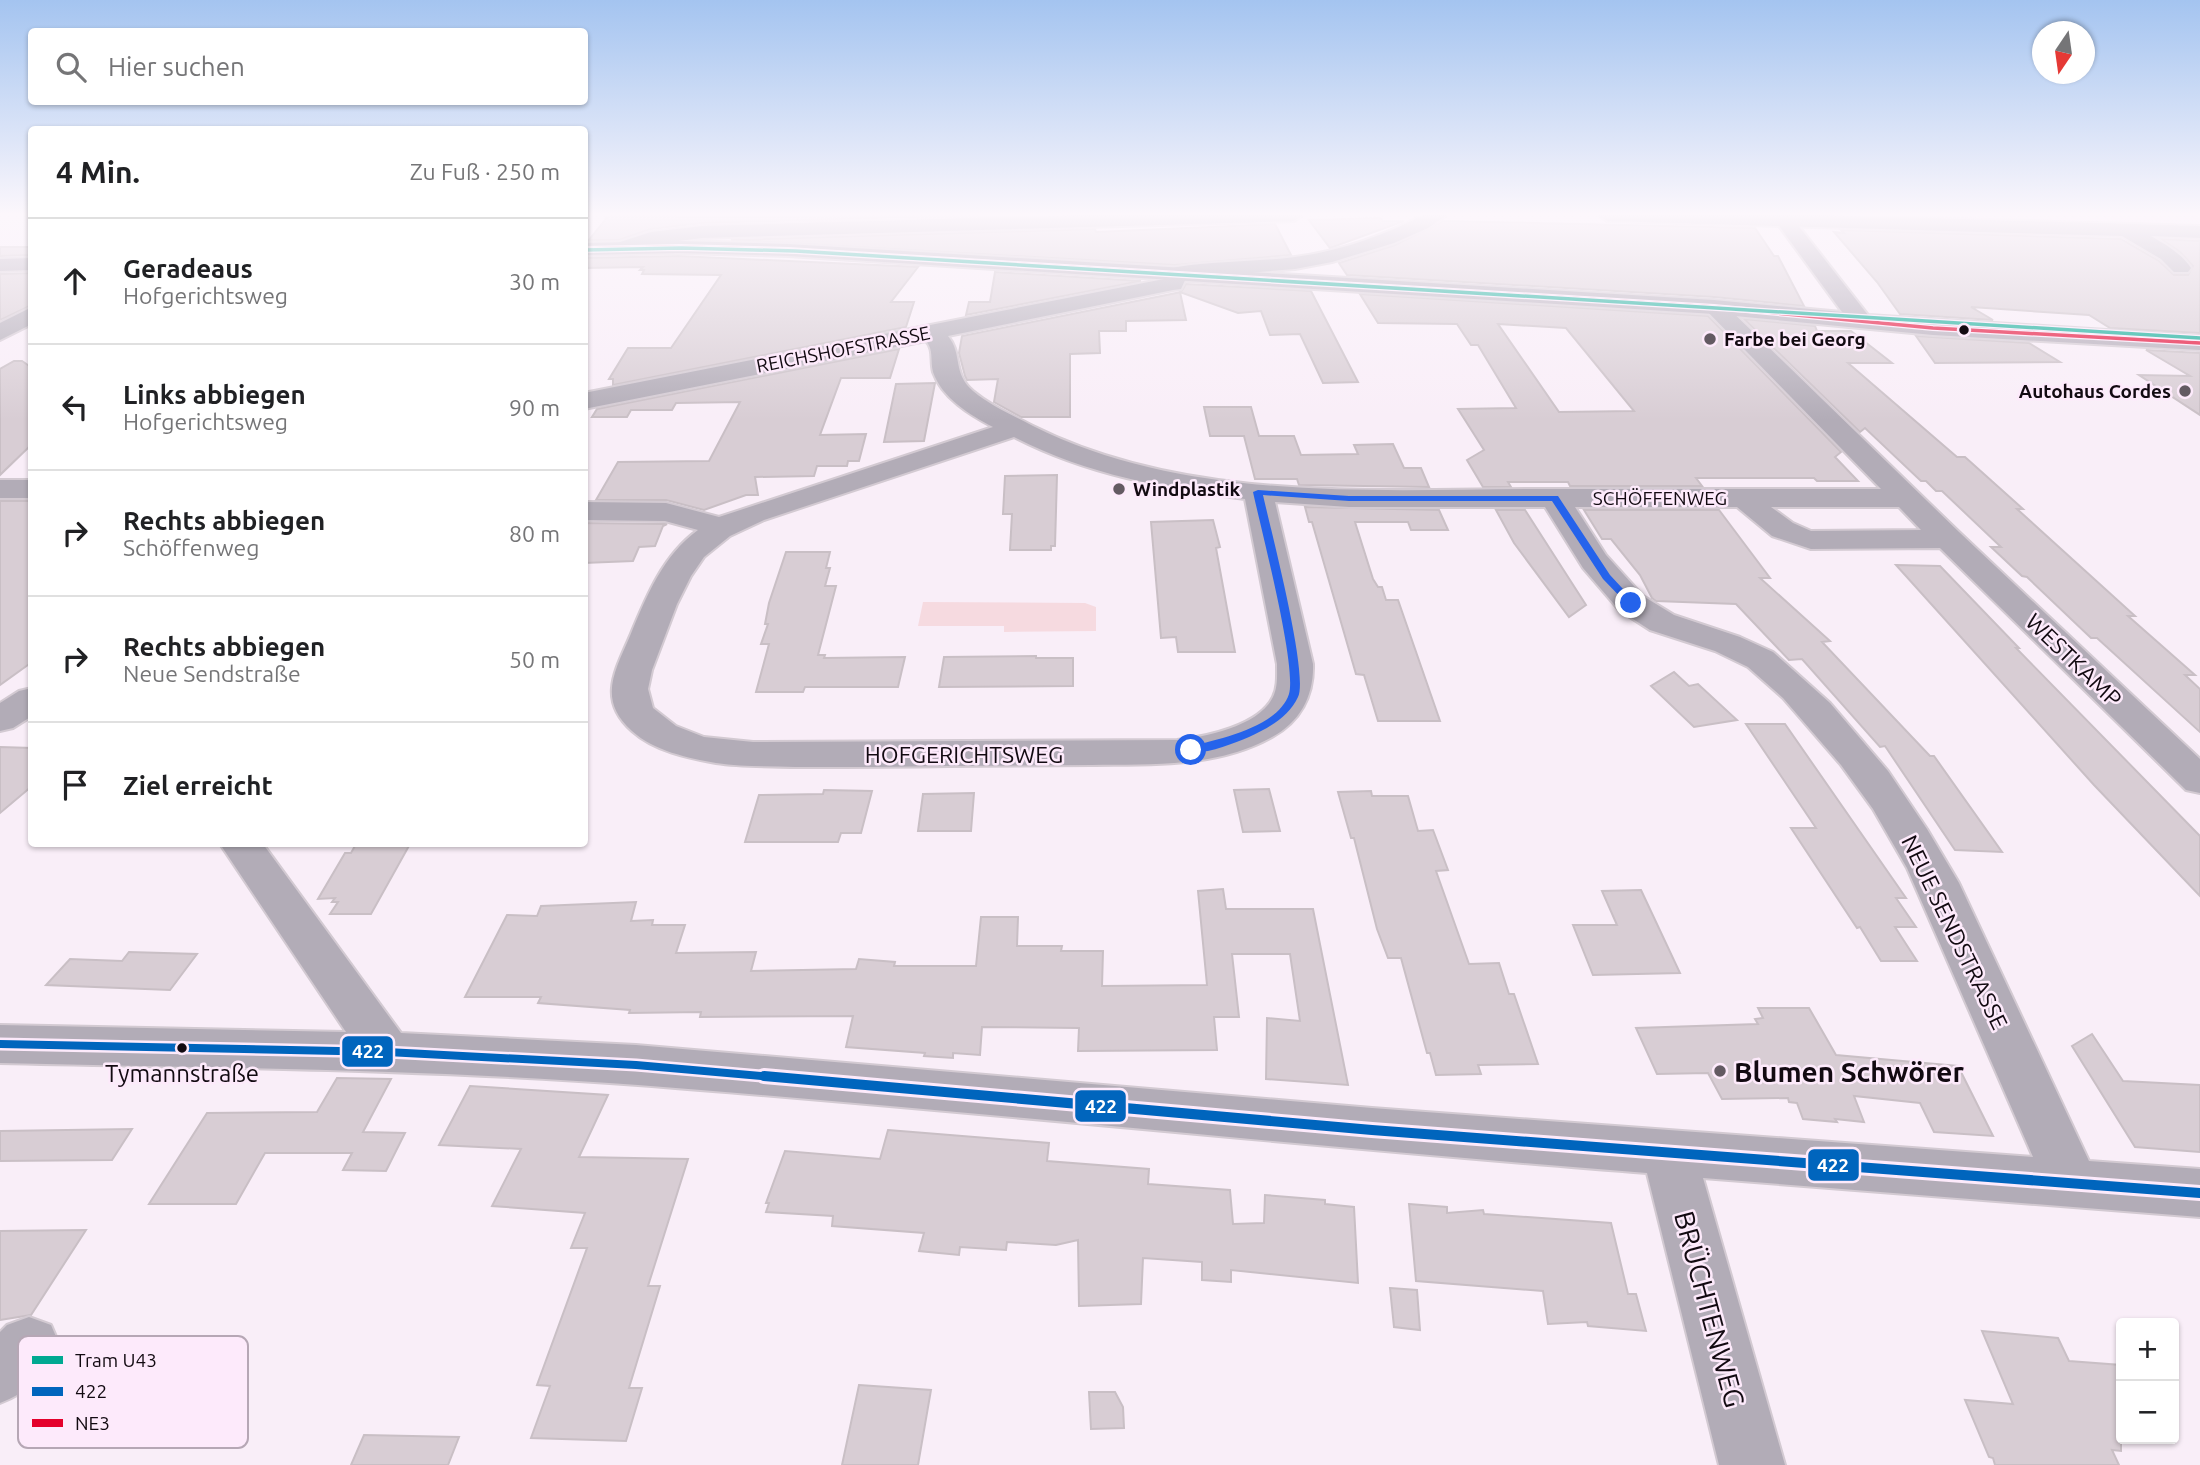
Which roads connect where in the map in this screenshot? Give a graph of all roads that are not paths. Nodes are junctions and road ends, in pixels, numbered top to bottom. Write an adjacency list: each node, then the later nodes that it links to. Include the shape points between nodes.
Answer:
1 (1173, 283): 7 (street, REICHSHOFSTRASSE)
2 (1438, 283): 4 (main road)
3 (1832, 283): 5 (main road)
4 (1714, 307): 5 (main road); 20 (street, WESTKAMP)
5 (1855, 314): 8 (main road, via 2050,320); 12 (main road, via 1933,328)
6 (28, 316): 9 (street)
7 (932, 332): 13 (street, REICHSHOFSTRASSE); 14 (street, SCHÖFFENWEG, via 944,347 943,369 958,391)
8 (2200, 332)
9 (0, 333)
10 (0, 339): 11 (street)
11 (28, 344)
12 (2200, 344)
13 (588, 400)
14 (1015, 428): 17 (street, SCHÖFFENWEG, via 1107,464); 22 (street, HOFGERICHTSWEG)
15 (0, 489): 16 (street)
16 (28, 489)
17 (1258, 492): 18 (street, SCHÖFFENWEG, via 1349,498); 22 (street, HOFGERICHTSWEG, via 1295,664 1294,695 1277,716 1249,734 1210,747 1168,752 773,754 703,748 665,736 632,705 632,676 672,578 687,555)
18 (1555, 498): 19 (street, SCHÖFFENWEG); 29 (street, NEUE SENDSTRASSE, via 1606,577 1631,603 1668,624 1757,656 1819,715 1875,784 1950,909)
19 (1745, 498): 20 (street, SCHÖFFENWEG); 23 (street, via 1769,523 1796,537)
20 (1906, 498): 23 (street, WESTKAMP)
21 (588, 511): 22 (street, via 666,512)
22 (722, 527)
23 (1948, 539): 24 (street, WESTKAMP)
24 (2200, 781)
25 (243, 847): 27 (street)
26 (0, 1044): 27 (street)
27 (387, 1052): 28 (street, via 636,1065)
28 (1669, 1154): 29 (street); 31 (street, BRÜCHTENWEG)
29 (2071, 1181): 30 (street)
30 (2200, 1193)
31 (1752, 1465)

